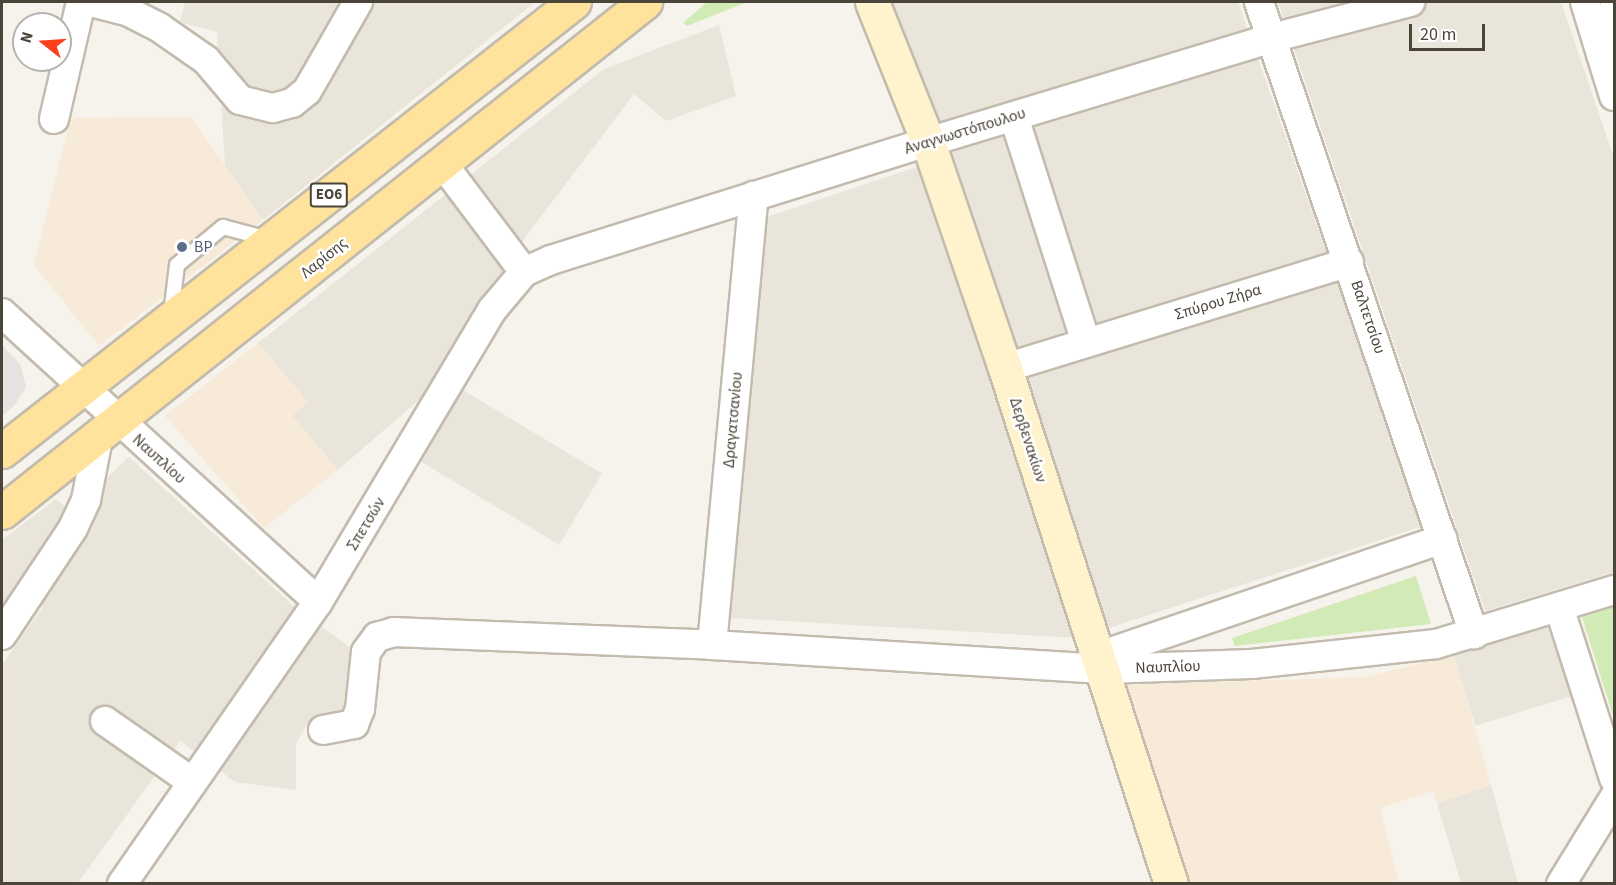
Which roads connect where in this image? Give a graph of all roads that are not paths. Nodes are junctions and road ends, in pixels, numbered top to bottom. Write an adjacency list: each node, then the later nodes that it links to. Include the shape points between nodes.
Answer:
1 (81, 2): 15 (street)
2 (90, 2): 3 (street, via 140,17 196,51 246,104 286,105 307,91)
3 (358, 2)
4 (574, 2): 24 (main road, ΕΟ6)
5 (645, 2): 17 (main road, Λαρίσης / ΕΟ6)
6 (872, 2): 16 (main road, Δερβενακίων)
7 (1259, 2): 11 (street, Βαλτετσίου)
8 (1410, 2): 11 (street, Αναγνωστόπουλου)
9 (1585, 2): 12 (street)
10 (1614, 8): 12 (street)
11 (1272, 38): 14 (street, Αναγνωστόπουλου); 19 (street, Βαλτετσίου)
12 (1601, 54): 13 (street)
13 (1614, 96)
14 (1014, 117): 16 (street, Αναγνωστόπουλου); 22 (street)
15 (54, 119)
16 (928, 142): 18 (street, Αναγνωστόπουλου); 23 (main road, Δερβενακίων)
17 (442, 163): 20 (street); 25 (main road, Λαρίσης / ΕΟ6)
18 (753, 196): 20 (street, Αναγνωστόπουλου, via 550,260); 34 (street, Δραγατσανίου)
19 (1349, 262): 22 (street, Σπύρου Ζήρα); 28 (street, Βαλτετσίου)
20 (524, 272): 30 (street, Σπετσών, via 492,310)
21 (2, 313): 24 (street, Ναυπλίου)
22 (1086, 343): 23 (street, Σπύρου Ζήρα)
23 (1005, 368): 35 (main road, Δερβενακίων)
24 (82, 388): 25 (street, Ναυπλίου); 26 (main road, ΕΟ6)
25 (108, 430): 27 (main road, Λαρίσης / ΕΟ6); 30 (street, Ναυπλίου); 33 (street, via 86,500 72,528)
26 (2, 451)
27 (2, 512)
28 (1443, 539): 32 (street, Βαλτετσίου); 35 (street, Ναυπλίου)
29 (1614, 590): 31 (street, Ναυπλίου)
30 (318, 602): 39 (street, Σπετσών)
31 (1559, 607): 32 (street, Ναυπλίου); 38 (street)
32 (1474, 634): 35 (street, Ναυπλίου, via 1436,644 1307,661)
33 (2, 635)
34 (712, 645): 35 (street, Ναυπλίου); 37 (street, Ναυπλίου, via 385,633 366,652 356,721 350,727)
35 (1101, 663): 42 (main road, Δερβενακίων)
36 (105, 721): 39 (street)
37 (323, 730)
38 (1614, 778)
39 (192, 782): 41 (street, Σπετσών)
40 (1614, 798): 43 (street)
41 (123, 884)
42 (1171, 884)
43 (1561, 884)

